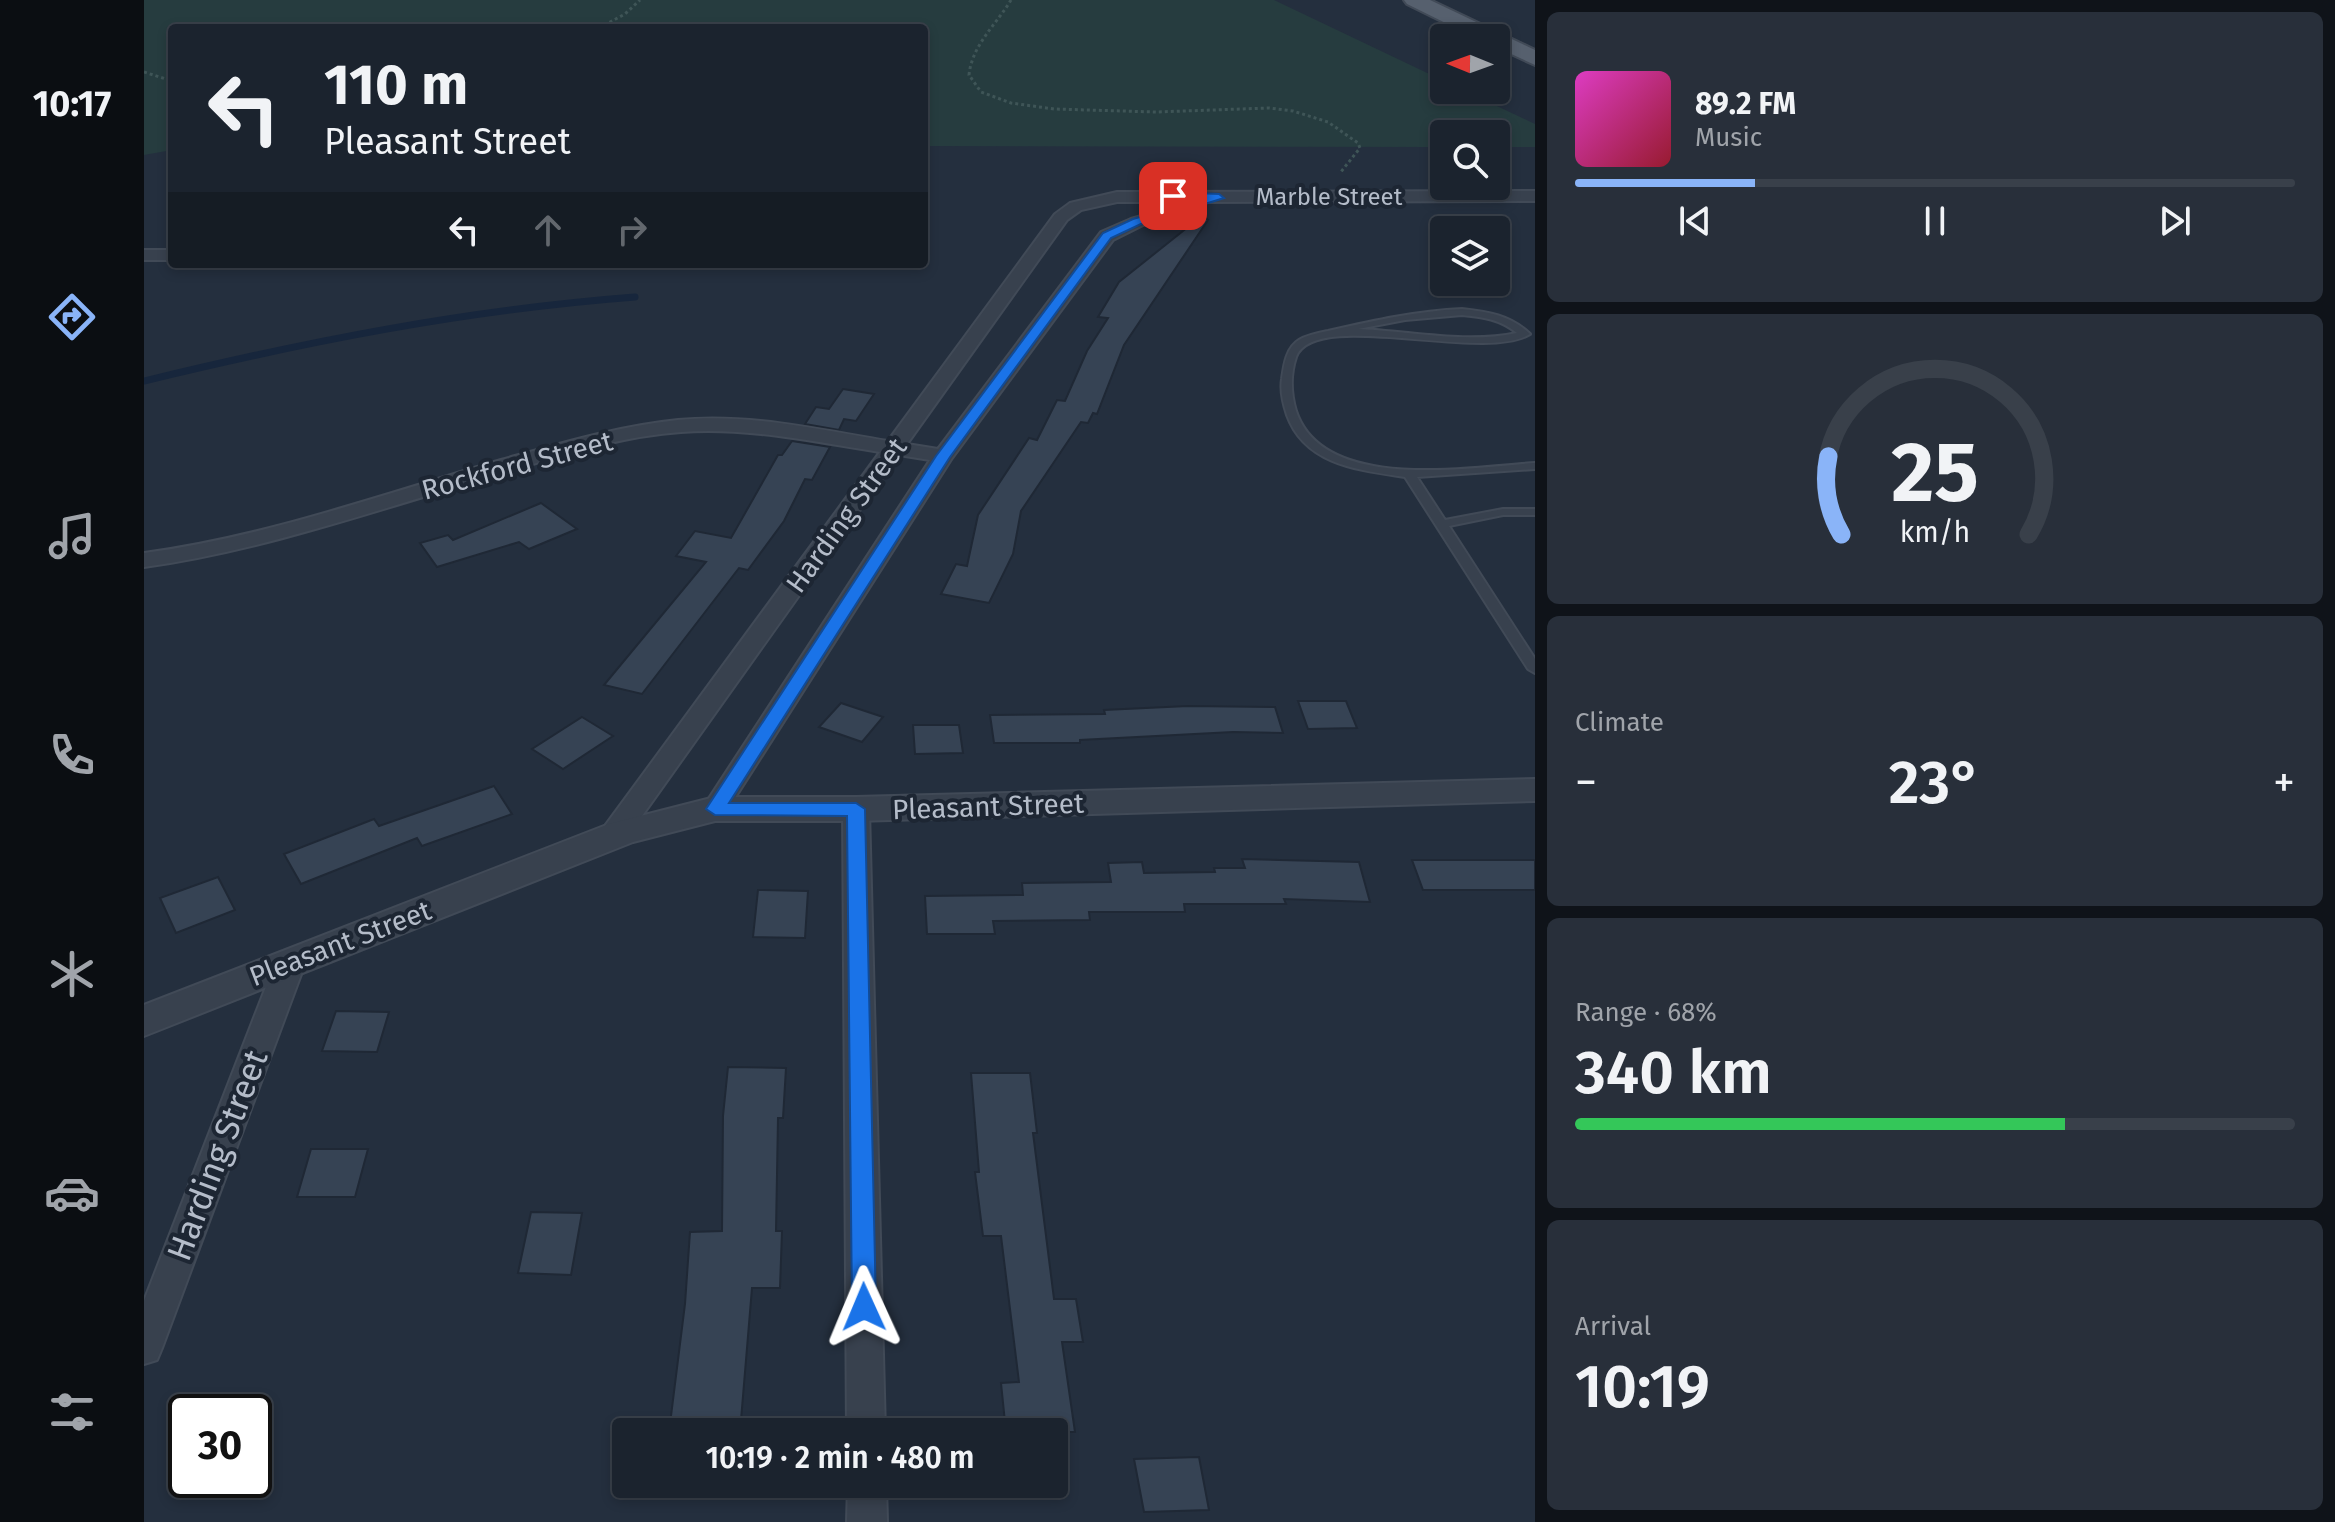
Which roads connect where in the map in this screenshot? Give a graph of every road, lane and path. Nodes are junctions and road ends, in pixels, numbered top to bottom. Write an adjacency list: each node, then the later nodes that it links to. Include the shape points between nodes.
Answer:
1 (640, 0): 4 (path)
2 (1011, 0): 11 (path, via 970,68 974,87 987,97 1033,108 1085,111 1299,111 1332,125 1360,148 1321,190)
3 (1414, 0): 5 (main road)
4 (606, 24)
5 (1464, 24)
6 (1510, 46): 7 (main road)
7 (1535, 58)
8 (144, 72): 9 (path)
9 (168, 80)
10 (1535, 196): 11 (street, Marble Street)
11 (1323, 197): 12 (street, Marble Street)
12 (1219, 198): 13 (street, Marble Street, via 1117,197); 14 (street, Marble Street)
13 (1088, 202): 14 (street); 18 (street, Harding Street, via 1061,217)
14 (1137, 222): 19 (street, Harding Street, via 1107,236)
15 (144, 255): 16 (street)
16 (168, 255)
17 (1334, 332): 17 (lane, via 1475,342 1525,334 1518,324 1464,313 1414,316); 21 (lane, via 1301,342 1292,354 1285,387 1293,424 1329,459)
18 (895, 447): 19 (street, Rockford Street); 24 (street, Rockford Street, via 740,424 643,431 555,451 262,536); 29 (street, Harding Street)
19 (943, 456): 27 (street, Harding Street)
20 (1535, 466): 21 (lane)
21 (1409, 474): 23 (lane)
22 (1535, 512): 23 (lane, via 1503,512)
23 (1442, 524): 25 (lane)
24 (144, 560)
25 (1535, 669)
26 (1535, 790): 28 (street, Pleasant Street)
27 (715, 809): 28 (street, Pleasant Street); 29 (street, Pleasant Street)
28 (856, 809): 33 (street)
29 (612, 837): 30 (street, Pleasant Street)
30 (291, 961): 31 (street, Pleasant Street); 32 (street, Harding Street)
31 (144, 1021)
32 (144, 1348)
33 (866, 1418)
34 (867, 1498): 35 (street)
35 (867, 1522)

